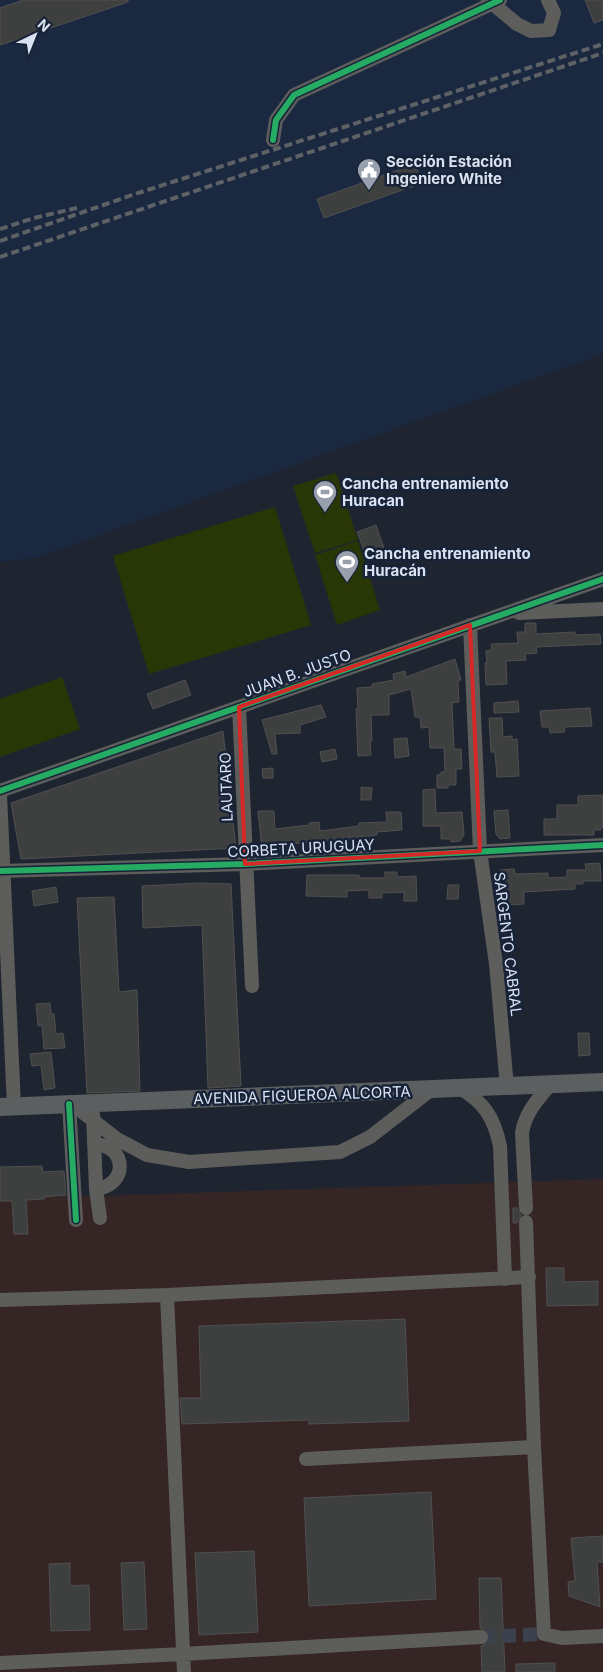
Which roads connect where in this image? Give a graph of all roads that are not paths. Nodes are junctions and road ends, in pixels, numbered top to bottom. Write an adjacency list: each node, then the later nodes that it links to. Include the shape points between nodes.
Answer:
1 (548, 0): 2 (street, via 554,13 549,30 531,31 517,24)
2 (493, 1): 3 (street, via 294,96 276,120)
3 (273, 140)
4 (603, 579): 6 (street, JUAN B. JUSTO)
5 (603, 609): 6 (street)
6 (502, 614): 7 (street, JUAN B. JUSTO)
7 (470, 625): 8 (street, JUAN B. JUSTO); 11 (street, SARGENTO CABRAL)
8 (238, 707): 9 (street, JUAN B. JUSTO); 12 (street, LAUTARO)
9 (0, 792): 13 (street)
10 (603, 846): 11 (street, CORBETA URUGUAY)
11 (480, 851): 12 (street, CORBETA URUGUAY); 17 (street, SARGENTO CABRAL, via 496,964)
12 (245, 864): 13 (street, CORBETA URUGUAY); 14 (street, LAUTARO)
13 (2, 871): 21 (street)
14 (252, 986)
15 (603, 1082): 16 (main road, AVENIDA FIGUEROA ALCORTA)
16 (550, 1085): 17 (main road, AVENIDA FIGUEROA ALCORTA); 25 (street, via 527,1115 522,1133)
17 (507, 1087): 18 (main road, AVENIDA FIGUEROA ALCORTA)
18 (460, 1088): 19 (main road, AVENIDA FIGUEROA ALCORTA); 30 (street, via 483,1105 491,1117 500,1146)
19 (432, 1090): 22 (main road, AVENIDA FIGUEROA ALCORTA); 22 (street, via 370,1137 340,1152 189,1162 147,1155 118,1139)
20 (70, 1104): 21 (main road, AVENIDA FIGUEROA ALCORTA); 22 (main road, AVENIDA FIGUEROA ALCORTA); 27 (street)
21 (7, 1107)
22 (93, 1112): 23 (street)
23 (94, 1144): 24 (street); 24 (street, via 102,1144 114,1151 120,1165 116,1180)
24 (96, 1189): 26 (street)
25 (526, 1208)
26 (100, 1218)
27 (76, 1220)
28 (526, 1222): 29 (street)
29 (529, 1277): 30 (street); 33 (street)
30 (505, 1279): 31 (street)
31 (167, 1295): 32 (street); 37 (street)
32 (0, 1300)
33 (534, 1447): 34 (street); 35 (street, via 544,1634 562,1638)
34 (306, 1459)
35 (603, 1636)
36 (481, 1637): 37 (street)
37 (183, 1654): 38 (street); 39 (street)
38 (0, 1663)
39 (184, 1672)

